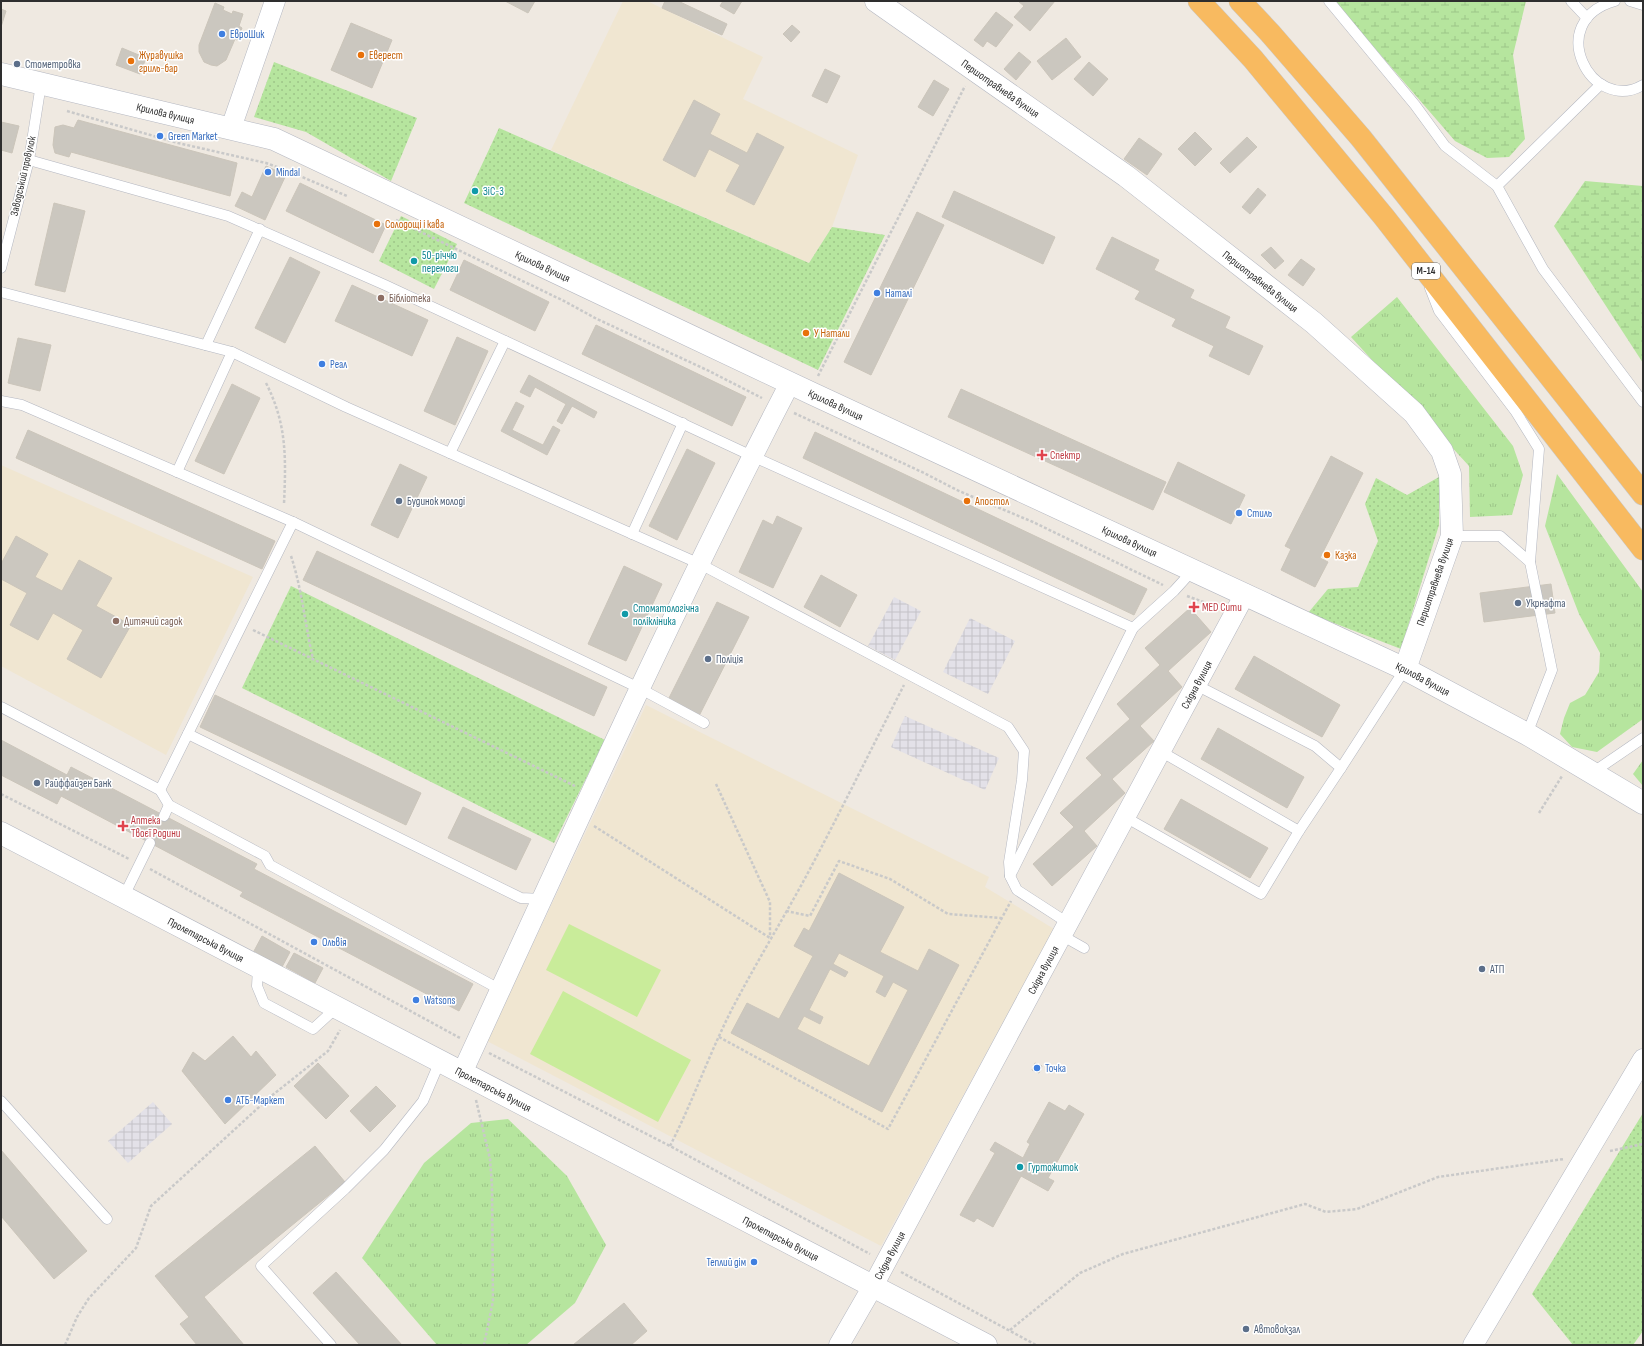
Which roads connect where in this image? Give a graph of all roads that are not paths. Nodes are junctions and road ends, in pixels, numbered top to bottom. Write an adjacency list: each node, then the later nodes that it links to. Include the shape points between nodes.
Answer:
1 (275, 1): 15 (street)
2 (876, 1): 35 (street, Першотравнева вулиця, via 1164,205 1314,323 1414,413 1442,451 1450,474)
3 (1199, 1): 19 (highway, М-14, via 1253,59)
4 (1240, 1): 32 (highway, М-14, via 1361,138)
5 (1329, 1): 17 (lane, via 1415,105 1445,146)
6 (1571, 1): 10 (lane)
7 (1615, 1): 10 (lane, via 1595,10)
8 (1630, 1): 9 (lane)
9 (1643, 5)
10 (1587, 18): 12 (lane, via 1581,28 1578,51 1588,73)
11 (12, 74): 14 (street, Крилова вулиця)
12 (1601, 84): 13 (lane, via 1618,90 1630,90); 17 (lane)
13 (1643, 85)
14 (39, 93): 15 (street, Крилова вулиця); 16 (lane, Заводський провулок)
15 (231, 128): 25 (street, Крилова вулиця, via 274,139)
16 (28, 160): 18 (lane, via 228,216); 20 (lane, Заводський провулок)
17 (1498, 186): 27 (lane, via 1543,269)
18 (260, 230): 22 (lane); 23 (lane)
19 (1423, 267): 36 (highway, М-14); 37 (lane, via 1439,312 1516,412 1538,450)
20 (1, 268)
21 (1, 292): 23 (lane)
22 (505, 341): 28 (lane); 29 (lane)
23 (206, 345): 24 (lane)
24 (232, 352): 29 (lane); 31 (lane)
25 (790, 383): 30 (street); 39 (street, Крилова вулиця)
26 (1, 401): 31 (lane, via 22,405)
27 (1643, 402)
28 (683, 423): 30 (lane); 34 (lane)
29 (450, 453): 34 (lane)
30 (752, 456): 38 (street); 41 (lane)
31 (177, 472): 33 (lane)
32 (1643, 494)
33 (293, 522): 44 (lane); 47 (lane)
34 (632, 534): 38 (lane)
35 (1452, 536): 37 (lane, via 1500,536); 42 (street, Першотравнева вулиця)
36 (1643, 549)
37 (1530, 562): 48 (lane, via 1552,670)
38 (700, 564): 44 (street); 61 (lane, via 1008,727 1024,751 1009,862)
39 (1193, 570): 40 (street, Крилова вулиця); 41 (lane)
40 (1245, 594): 42 (street, Крилова вулиця); 43 (street, Східна вулиця)
41 (1133, 628): 61 (lane)
42 (1405, 669): 48 (street, Крилова вулиця); 51 (lane)
43 (1196, 686): 50 (street, Східна вулиця); 51 (lane, via 1315,746)
44 (639, 688): 46 (lane); 63 (street)
45 (1, 707): 53 (lane)
46 (704, 723)
47 (188, 734): 53 (lane); 63 (lane, via 521,898)
48 (1527, 734): 52 (street, Крилова вулиця)
49 (1643, 738): 52 (lane)
50 (1160, 751): 57 (street, Східна вулиця); 58 (lane)
51 (1341, 768): 58 (lane)
52 (1592, 773): 54 (street, Крилова вулиця)
53 (160, 790): 55 (lane)
54 (1643, 803)
55 (169, 805): 56 (lane); 67 (lane, via 265,856 270,865)
56 (164, 816)
57 (1125, 817): 58 (lane, via 1260,894); 64 (street, Східна вулиця)
58 (1299, 831)
59 (1, 833): 62 (street, Пролетарська вулиця)
60 (150, 843): 62 (lane)
61 (1010, 876): 64 (lane, via 1017,890)
62 (123, 898): 66 (street, Пролетарська вулиця)
63 (542, 899): 67 (street)
64 (1064, 929): 65 (lane); 74 (street, Східна вулиця)
65 (1084, 948)
66 (258, 968): 68 (street, Пролетарська вулиця); 68 (lane, via 257,986 264,1003 313,1029)
67 (501, 990): 71 (street, via 475,1045)
68 (343, 1011): 70 (street, Пролетарська вулиця)
69 (1643, 1059): 78 (street)
70 (440, 1061): 71 (street, Пролетарська вулиця); 75 (lane, via 423,1101 384,1150 345,1190 261,1266)
71 (469, 1076): 74 (street, Пролетарська вулиця)
72 (1, 1101): 73 (lane)
73 (107, 1219)
74 (873, 1286): 76 (street, Східна вулиця); 77 (street, Пролетарська вулиця)
75 (331, 1345)
76 (839, 1345)
77 (986, 1345)
78 (1473, 1345)

